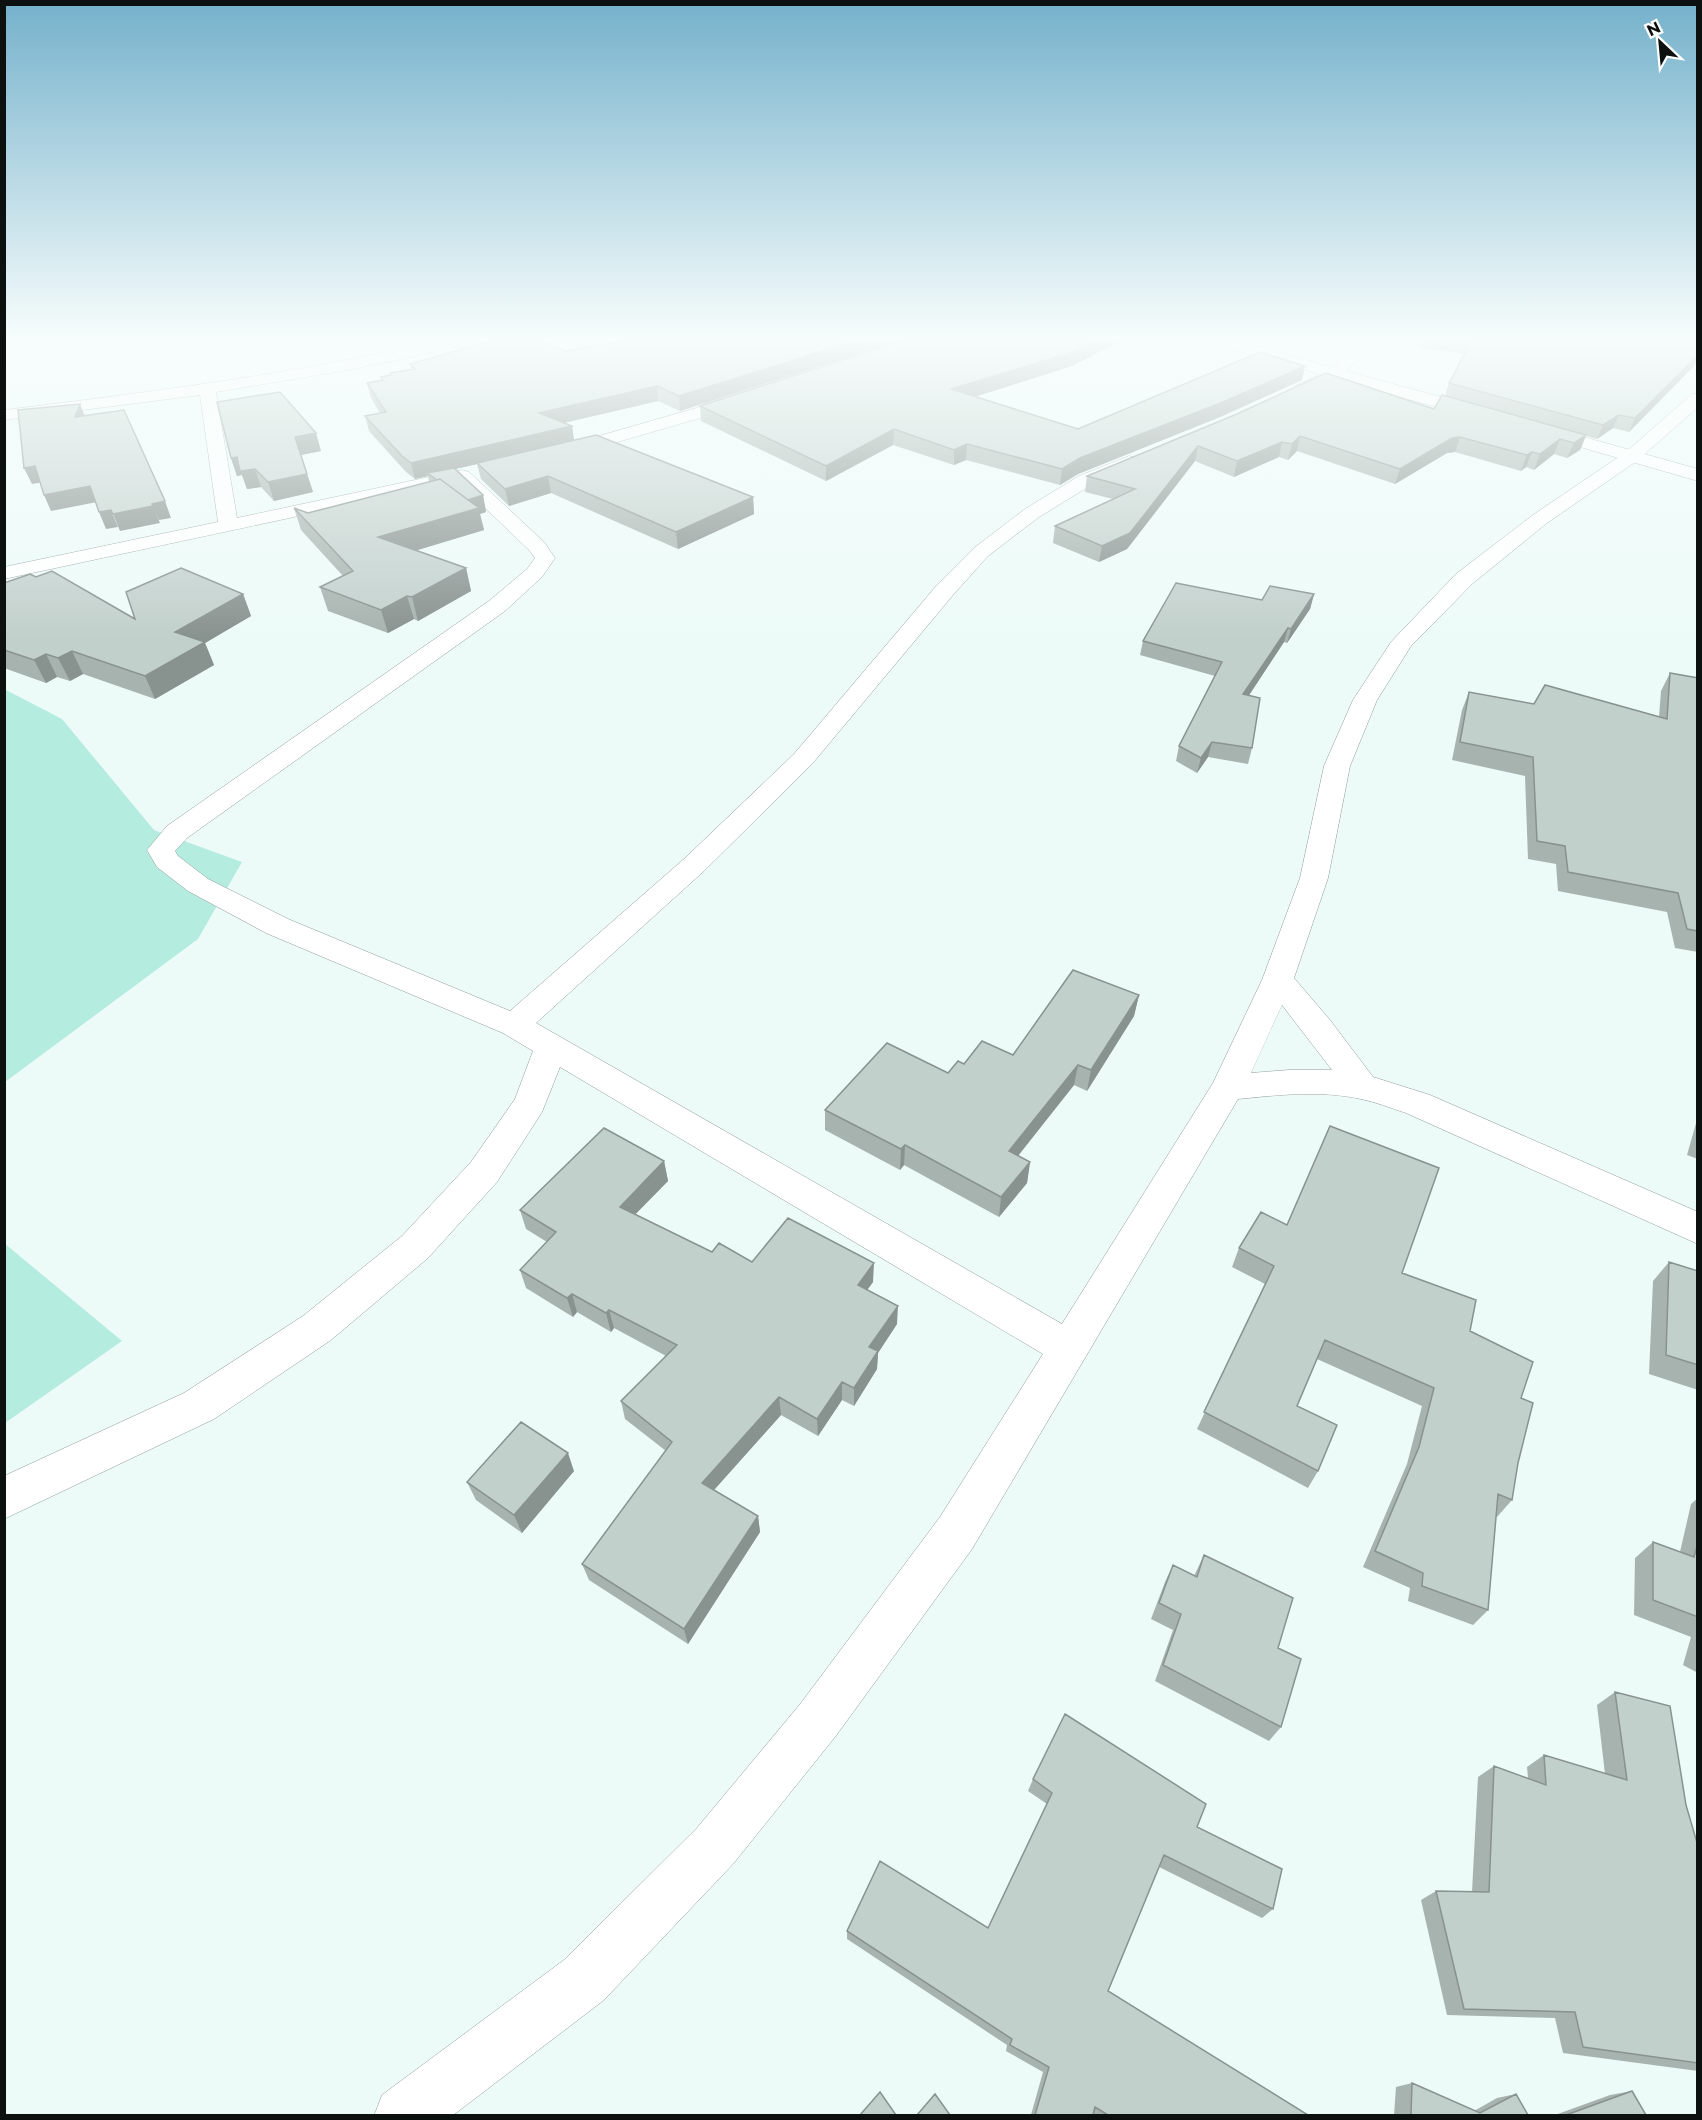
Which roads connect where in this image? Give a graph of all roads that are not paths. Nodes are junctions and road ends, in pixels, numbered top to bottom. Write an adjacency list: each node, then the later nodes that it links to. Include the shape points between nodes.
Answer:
1 (215, 440): 9 (street)
2 (610, 440): 5 (street)
3 (1575, 440): 7 (street)
4 (1650, 440): 7 (street)
5 (549, 455)
6 (1145, 455): 12 (street, via 1077,486 1032,513 981,552 803,759 694,865)
7 (1632, 456): 8 (street); 11 (street, via 1540,519 1464,579 1402,642 1365,700 1336,766 1314,879)
8 (1698, 475)
9 (228, 525): 10 (street); 12 (street, via 473,473 545,558 535,573 497,606 177,832 161,850 167,861 198,885 277,926)
10 (4, 573)
11 (1278, 980): 14 (street); 15 (street)
12 (514, 1025): 13 (street)
13 (551, 1048): 17 (street); 18 (street, via 530,1103 484,1172 415,1247 335,1314 199,1406)
14 (1361, 1086): 15 (street, via 1289,1082); 16 (street, via 1418,1104)
15 (1228, 1087): 17 (street)
16 (1698, 1229)
17 (1068, 1348): 19 (street, via 956,1533 818,1720 715,1846 584,1980)
18 (4, 1498)
19 (403, 2115)

